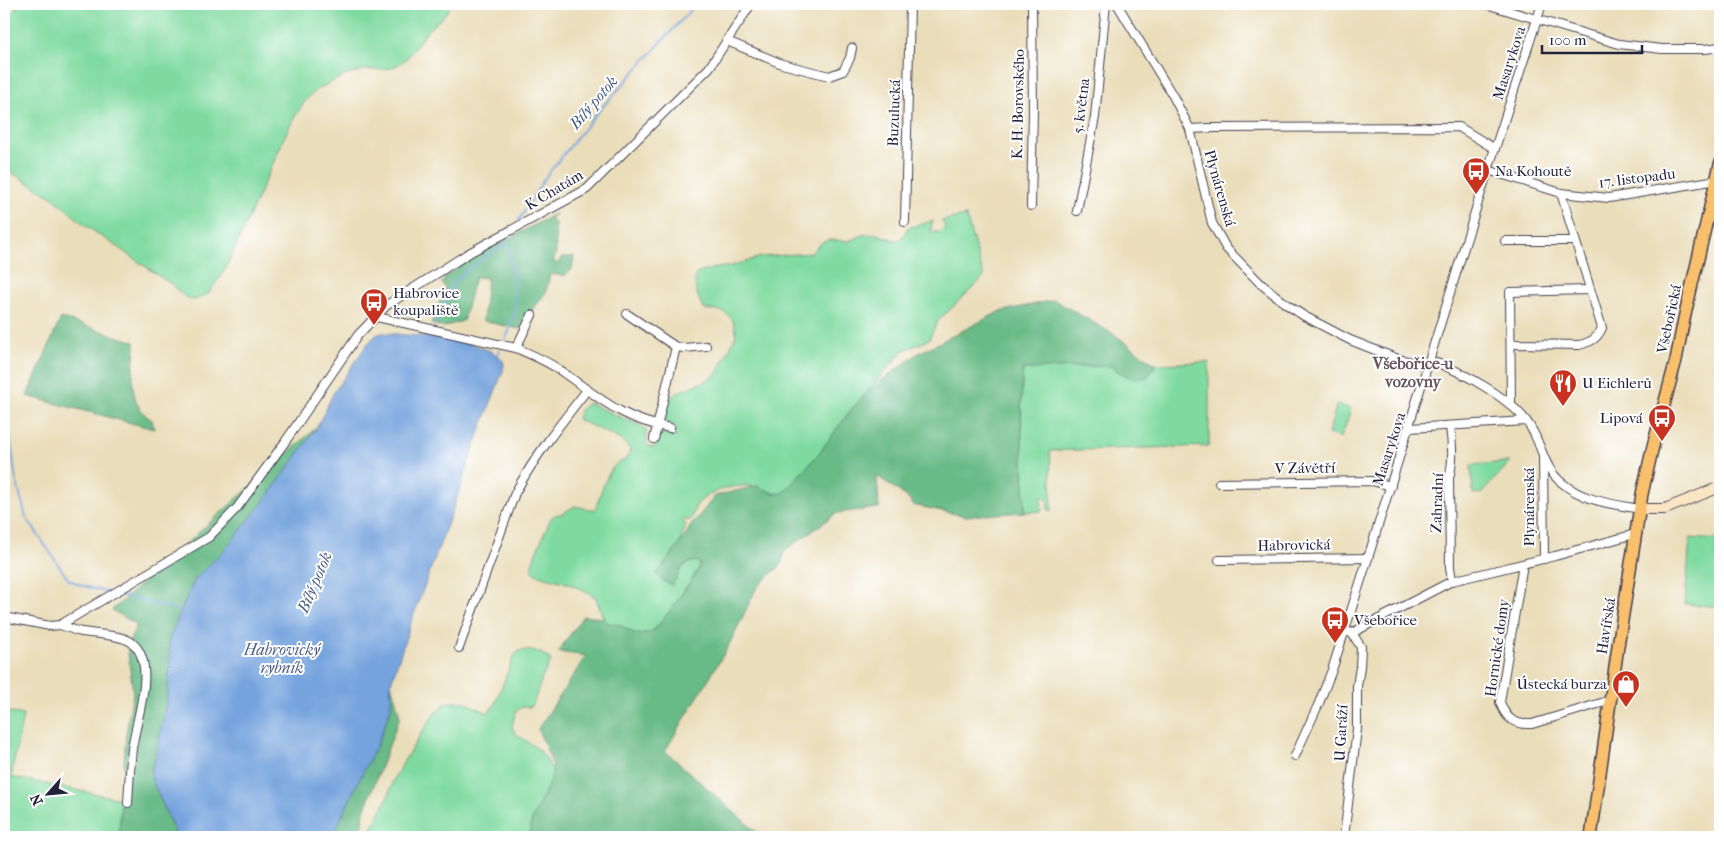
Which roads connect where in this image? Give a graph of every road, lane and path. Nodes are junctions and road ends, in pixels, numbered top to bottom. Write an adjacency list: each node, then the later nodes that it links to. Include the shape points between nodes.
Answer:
1 (751, 4): 9 (street, K Chatám)
2 (910, 4): 20 (street, Buzulucká)
3 (1032, 4): 18 (street, K. H. Borovského, via 1034,111)
4 (1106, 4): 19 (street, 5. května, via 1095,117)
5 (1117, 4): 12 (street, Plynárenská)
6 (1486, 4): 8 (street)
7 (1542, 4): 8 (street, Masarykova)
8 (1538, 18): 11 (street, via 1620,44 1662,49); 13 (street, Masarykova)
9 (727, 41): 10 (street, via 782,64 829,76 843,71); 26 (street, K Chatám, via 709,68 587,189 470,253 387,305)
10 (852, 48)
11 (1720, 48)
12 (1190, 129): 13 (street, via 1458,127); 31 (street, Plynárenská, via 1212,223 1226,248 1260,283 1304,316 1350,340 1398,359)
13 (1496, 149): 15 (street, Masarykova)
14 (1720, 164): 16 (main road, Všebořická)
15 (1488, 170): 17 (street, 17. listopadu); 31 (street, Masarykova)
16 (1716, 180): 17 (street, 17. listopadu, via 1609,198); 44 (main road, Všebořická)
17 (1561, 193): 21 (street)
18 (1031, 206)
19 (1077, 211)
20 (905, 222)
21 (1575, 240): 22 (street); 23 (street)
22 (1504, 241)
23 (1590, 290): 27 (street, via 1510,292); 27 (street, via 1602,328 1589,343)
24 (627, 314): 29 (street)
25 (532, 316): 30 (street)
26 (377, 317): 30 (street); 52 (street, K Chatám, via 358,334 286,442 237,508 210,537)
27 (1511, 344): 33 (street)
28 (706, 346): 29 (street)
29 (676, 347): 35 (street)
30 (516, 348): 32 (street, via 556,368)
31 (1430, 364): 33 (street, Plynárenská, via 1448,367); 38 (street, Masarykova)
32 (587, 390): 35 (street, via 622,414); 54 (street, via 542,449 515,493)
33 (1511, 404): 34 (street, Plynárenská)
34 (1526, 421): 36 (street); 40 (street, Plynárenská)
35 (657, 426): 37 (street); 39 (street)
36 (1450, 426): 38 (street); 50 (street, Zahradní, via 1453,454 1449,478)
37 (670, 428)
38 (1410, 428): 42 (street, Masarykova)
39 (654, 439)
40 (1543, 456): 44 (street, Plynárenská, via 1560,482 1573,491 1603,503); 47 (street, Plynárenská)
41 (1219, 483): 42 (street, V Závětří, via 1372,481)
42 (1391, 486): 46 (street, Masarykova)
43 (1720, 487): 44 (street, via 1665,509)
44 (1640, 509): 45 (main road, Havířská)
45 (1636, 534): 47 (street); 55 (main road, Havířská)
46 (1368, 558): 48 (street, Habrovická); 53 (street, Masarykova)
47 (1544, 559): 49 (street)
48 (1219, 560)
49 (1523, 564): 50 (street); 55 (street, Hornické domy, via 1500,702 1504,713 1514,722 1532,724)
50 (1452, 581): 53 (street)
51 (4, 617): 52 (street, via 50,626)
52 (60, 624): 57 (street, via 80,632 131,642 140,654 145,671 132,747)
53 (1348, 632): 56 (street, Masarykova); 58 (street, U Garáží, via 1361,647 1356,686 1357,729)
54 (459, 648)
55 (1611, 700): 59 (main road, Havířská)
56 (1296, 756)
57 (128, 803)
58 (1344, 837)
59 (1591, 837)

